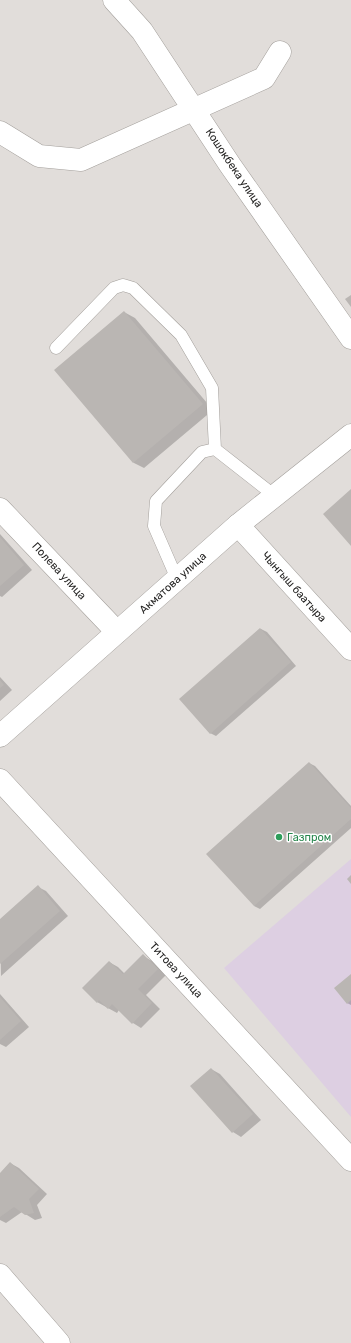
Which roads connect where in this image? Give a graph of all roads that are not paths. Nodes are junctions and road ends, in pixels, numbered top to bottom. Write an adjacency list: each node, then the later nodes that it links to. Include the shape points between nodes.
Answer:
1 (114, 0): 3 (street, Кошокбека улица, via 142,31)
2 (280, 52): 3 (street, via 264,78)
3 (194, 109): 4 (street, via 81,160 39,156); 5 (street, Кошокбека улица)
4 (0, 132)
5 (351, 338)
6 (56, 348): 8 (lane, via 114,288 123,285 133,288 181,335 212,388)
7 (351, 435): 9 (street, Акматова улица)
8 (215, 449): 9 (lane); 12 (lane, via 202,452 156,501 154,526)
9 (275, 496): 11 (street, Акматова улица)
10 (0, 509): 13 (street, Полева улица)
11 (238, 525): 12 (street, Акматова улица); 14 (street, Чынгыш баатыра)
12 (177, 579): 13 (street, Акматова улица)
13 (117, 632): 15 (street, Акматова улица)
14 (351, 649)
15 (0, 736)
16 (0, 780): 17 (street, Титова улица)
17 (351, 1160)
18 (0, 1275): 19 (street)
19 (59, 1343)

